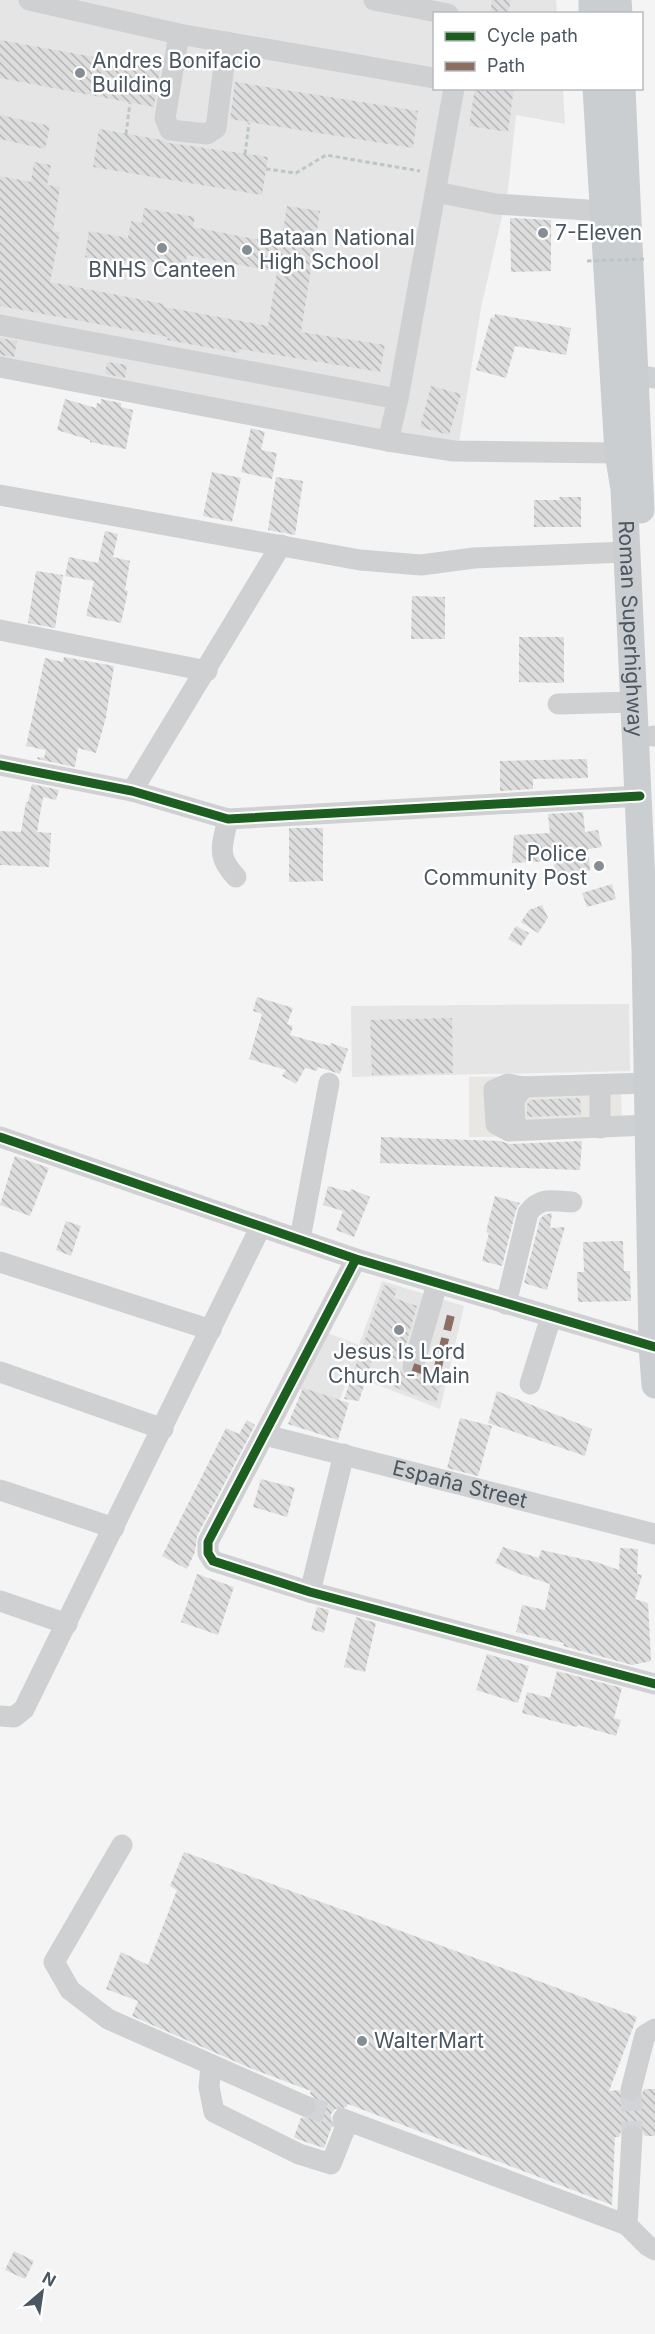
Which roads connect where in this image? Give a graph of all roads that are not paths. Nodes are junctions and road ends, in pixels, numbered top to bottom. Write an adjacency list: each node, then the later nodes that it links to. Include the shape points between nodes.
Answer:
1 (29, 0): 4 (street)
2 (374, 0): 3 (street)
3 (437, 12)
4 (179, 34): 5 (street); 5 (street, via 165,118 170,130 207,134 216,128)
5 (227, 42): 6 (street)
6 (433, 78)
7 (454, 90): 10 (street)
8 (596, 90): 11 (main road, Roman Superhighway)
9 (622, 90): 14 (main road, Roman Superhighway)
10 (437, 183): 11 (street, via 496,204); 15 (street)
11 (602, 211): 17 (main road, Roman Superhighway)
12 (0, 325): 15 (street)
13 (0, 367): 16 (street)
14 (645, 376): 25 (main road, Roman Superhighway)
15 (398, 399): 16 (street)
16 (388, 441): 17 (street, via 454,451)
17 (618, 453): 20 (main road, Roman Superhighway, via 624,489)
18 (0, 495): 19 (street)
19 (281, 545): 20 (street, via 360,560 422,565 474,558); 22 (street)
20 (626, 552): 23 (main road, Roman Superhighway)
21 (0, 630): 22 (street)
22 (207, 671): 28 (street)
23 (635, 702): 24 (street); 29 (main road, Roman Superhighway)
24 (558, 704)
25 (654, 736): 27 (main road, Roman Superhighway)
26 (0, 765): 28 (street)
27 (655, 769)
28 (132, 791): 30 (street)
29 (640, 796): 30 (street); 33 (main road, Roman Superhighway)
30 (228, 819): 31 (street, via 222,846 224,864)
31 (236, 877)
32 (329, 1083): 40 (street)
33 (647, 1083): 34 (street); 35 (main road, Roman Superhighway)
34 (600, 1086): 36 (street); 36 (street, via 522,1088 508,1084 494,1090 496,1124 509,1131)
35 (652, 1125): 36 (street); 47 (main road, Roman Superhighway)
36 (600, 1128)
37 (0, 1137): 39 (street)
38 (572, 1202): 44 (street, via 544,1200 528,1213)
39 (261, 1226): 40 (street); 46 (street)
40 (300, 1239): 41 (street)
41 (356, 1259): 43 (street); 52 (street)
42 (0, 1262): 46 (street)
43 (437, 1284): 44 (street); 48 (street)
44 (506, 1304): 45 (street)
45 (551, 1317): 47 (street); 50 (street)
46 (211, 1330): 51 (street)
47 (654, 1364)
48 (413, 1367)
49 (0, 1372): 51 (street)
50 (530, 1384)
51 (163, 1429): 55 (street)
52 (265, 1435): 53 (street, España Street); 57 (street, via 208,1542 208,1553 213,1561)
53 (344, 1454): 56 (street, España Street); 57 (street)
54 (0, 1490): 55 (street)
55 (114, 1528): 59 (street)
56 (655, 1534)
57 (310, 1592): 60 (street)
58 (0, 1601): 59 (street)
59 (67, 1624): 61 (street, via 24,1709)
60 (655, 1684)
61 (2, 1723)
62 (122, 1845): 64 (street, via 54,1962 70,1990 108,2019)
63 (655, 2029): 65 (street, via 645,2035)
64 (212, 2065): 66 (street); 68 (street, via 209,2086 213,2112 299,2154 331,2164 345,2120)
65 (631, 2090)
66 (305, 2106)
67 (632, 2136): 68 (street)
68 (627, 2225): 69 (street)
69 (655, 2250)

